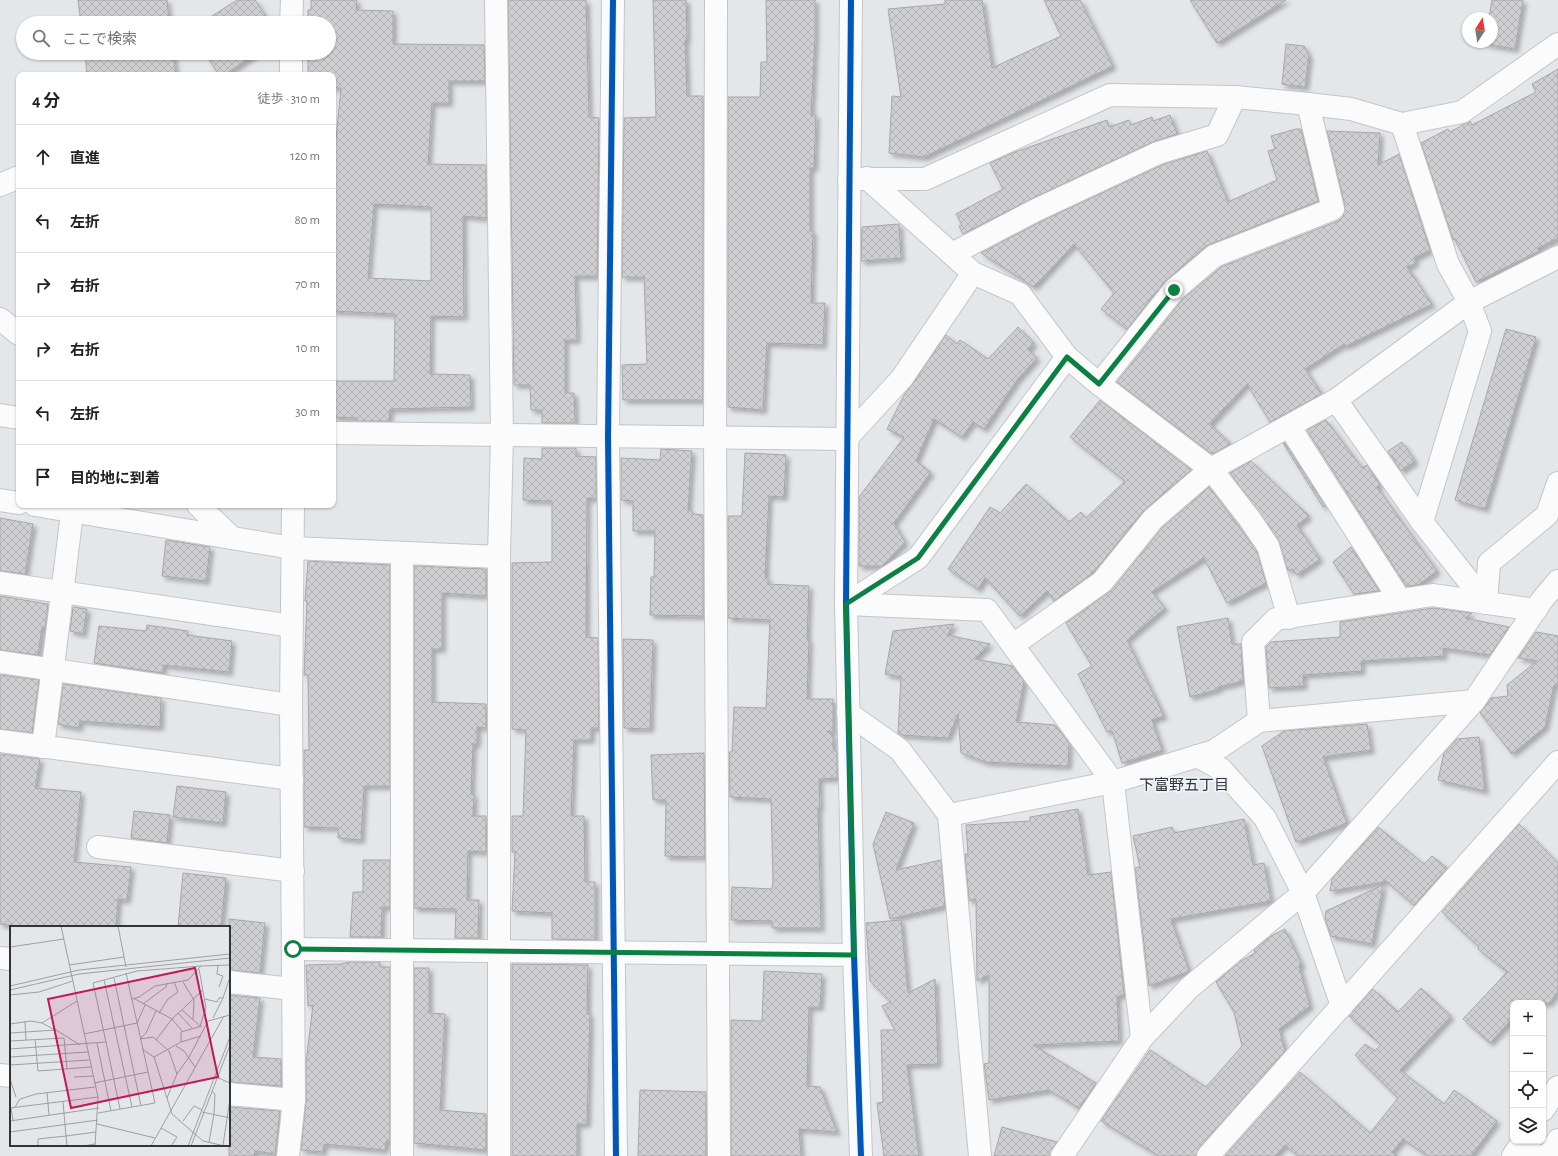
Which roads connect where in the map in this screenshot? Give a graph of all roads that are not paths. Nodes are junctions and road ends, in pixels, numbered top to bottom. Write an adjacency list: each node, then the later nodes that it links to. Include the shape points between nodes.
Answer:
1 (292, 0): 6 (street)
2 (496, 0): 31 (street)
3 (613, 0): 32 (street)
4 (716, 0): 33 (street)
5 (851, 0): 14 (street)
6 (291, 16)
7 (1558, 44): 12 (street, via 1462,112)
8 (291, 60): 9 (street)
9 (291, 72)
10 (1235, 98): 11 (street); 14 (street, via 1110,95 925,179); 16 (street, via 1217,135 1158,153 1036,210)
11 (1308, 104): 12 (street, via 1351,109); 25 (street, via 1333,209 1214,256 1174,290)
12 (1402, 124): 19 (street, via 1448,264)
13 (16, 178): 15 (street)
14 (858, 179): 16 (street); 34 (street)
15 (0, 185)
16 (952, 254): 18 (street)
17 (1558, 257): 19 (street)
18 (973, 272): 24 (street, via 1020,294); 34 (street, via 902,378)
19 (1469, 302): 26 (street); 42 (street, via 1480,331)
20 (0, 319): 22 (street)
21 (0, 332): 23 (street)
22 (16, 332)
23 (16, 334)
24 (1067, 357): 25 (street); 52 (street, via 918,558)
25 (1099, 384): 35 (street)
26 (1336, 400): 29 (street); 42 (street)
27 (0, 415): 28 (street)
28 (16, 418)
29 (1289, 426): 35 (street); 50 (street)
30 (336, 433): 31 (street)
31 (502, 435): 32 (street); 46 (street)
32 (608, 436): 33 (street); 76 (street)
33 (715, 438): 34 (street); 77 (street)
34 (846, 439): 52 (street)
35 (1211, 469): 54 (street, via 1250,518 1268,546); 56 (street, via 1153,519 1102,582)
36 (1558, 483): 51 (street, via 1547,515 1489,563)
37 (0, 500): 38 (street)
38 (16, 503)
39 (73, 508): 43 (street); 49 (street)
40 (201, 508): 43 (street)
41 (293, 508): 44 (street)
42 (1422, 522): 51 (street)
43 (232, 538): 44 (street)
44 (292, 548): 45 (street); 55 (street)
45 (402, 553): 46 (street); 74 (street)
46 (500, 557): 75 (street)
47 (1558, 581): 53 (street)
48 (0, 583): 49 (street)
49 (62, 592): 55 (street); 58 (street)
50 (1400, 600): 51 (street, via 1432,595); 54 (street)
51 (1486, 603): 53 (street)
52 (846, 604): 56 (street, via 987,610); 61 (street)
53 (1536, 610): 59 (street)
54 (1289, 618): 62 (street, via 1276,619 1252,642)
55 (292, 626): 60 (street)
56 (1013, 645): 68 (street)
57 (0, 662): 58 (street)
58 (52, 669): 60 (street); 64 (street)
59 (1474, 701): 62 (street); 72 (street)
60 (291, 705): 67 (street)
61 (848, 713): 69 (street, via 900,750); 78 (street)
62 (1259, 721): 65 (street, via 1214,751)
63 (0, 741): 64 (street)
64 (43, 747): 67 (street)
65 (1197, 756): 68 (street); 72 (street, via 1221,769 1265,818)
66 (1558, 762): 83 (street)
67 (292, 779): 71 (street)
68 (1114, 782): 69 (street); 84 (street)
69 (949, 815): 98 (street)
70 (98, 847): 71 (street)
71 (293, 871): 73 (street)
72 (1304, 893): 83 (street); 84 (street, via 1189,988)
73 (293, 949): 74 (street); 82 (street)
74 (402, 950): 75 (street); 93 (street)
75 (499, 951): 76 (street); 94 (street)
76 (614, 952): 77 (street); 95 (street)
77 (718, 954): 78 (street); 96 (street)
78 (854, 955): 97 (street)
79 (0, 958): 80 (street)
80 (10, 959)
81 (230, 982): 82 (street)
82 (293, 989): 89 (street)
83 (1342, 1006): 100 (street)
84 (1142, 1038): 99 (street)
85 (0, 1075): 86 (street)
86 (10, 1076)
87 (1558, 1087): 90 (street)
88 (230, 1094): 89 (street)
89 (294, 1100): 92 (street)
90 (1544, 1108)
91 (1558, 1140): 101 (street)
92 (288, 1156)
93 (402, 1156)
94 (498, 1156)
95 (616, 1156)
96 (719, 1156)
97 (861, 1156)
98 (980, 1156)
99 (1062, 1156)
100 (1208, 1156)
101 (1548, 1156)

